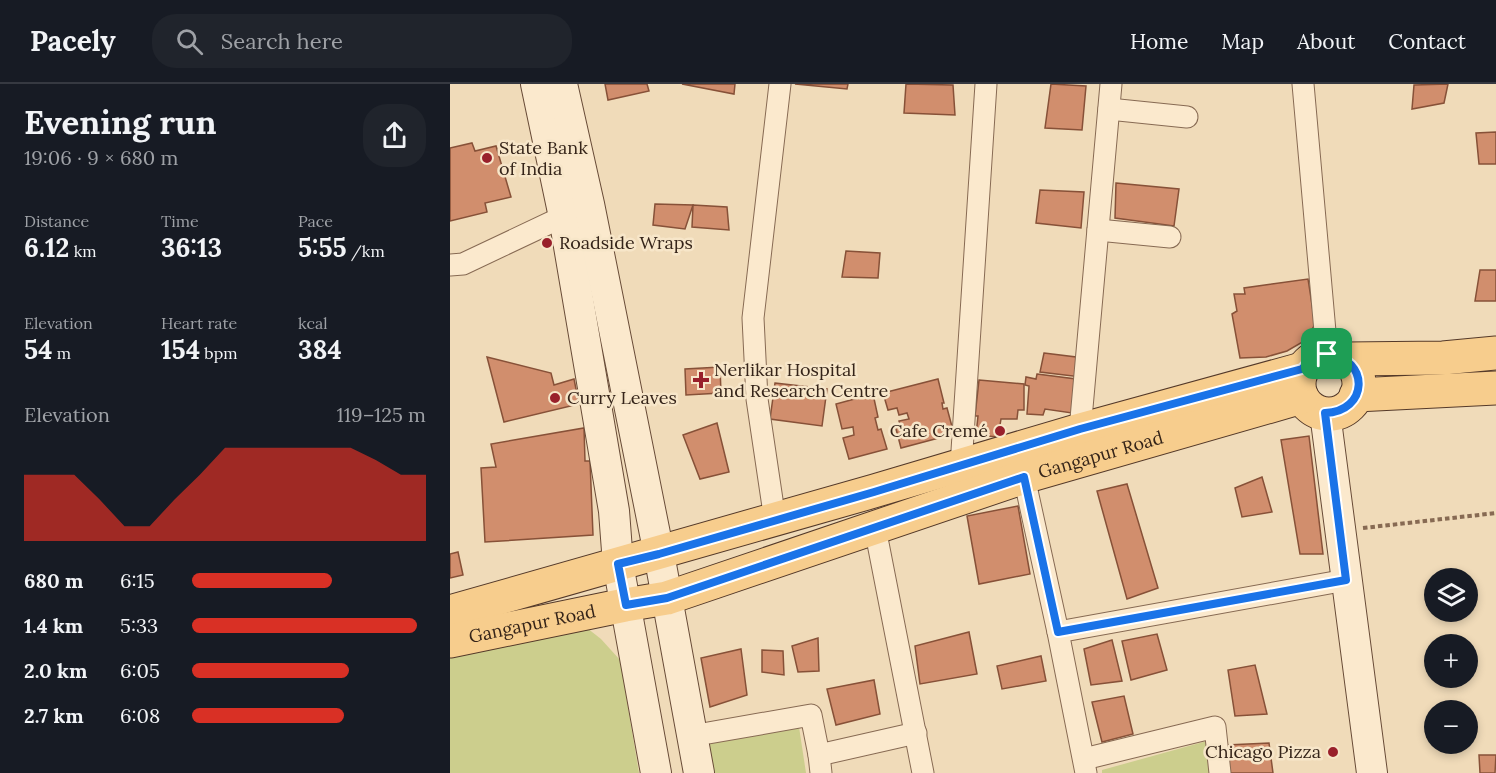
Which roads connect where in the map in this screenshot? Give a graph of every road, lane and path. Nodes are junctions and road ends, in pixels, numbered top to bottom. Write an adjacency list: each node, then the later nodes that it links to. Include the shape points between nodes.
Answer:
1 (536, 84): 9 (main road)
2 (562, 84): 9 (main road)
3 (780, 84): 20 (street, via 753,318 757,399)
4 (986, 84): 17 (street)
5 (1111, 84): 7 (street)
6 (1303, 84): 14 (street)
7 (1109, 109): 8 (street); 10 (street)
8 (1187, 117)
9 (576, 211): 12 (street, via 462,264); 23 (main road); 24 (main road)
10 (1098, 230): 11 (street); 16 (street)
11 (1170, 237)
12 (450, 265)
13 (1496, 353): 14 (main road, Gangapur Road)
14 (1320, 378): 15 (main road, via 1334,413 1344,410 1356,395); 16 (main road, Gangapur Road); 18 (main road, Gangapur Road); 22 (main road)
15 (1496, 388)
16 (1080, 429): 17 (main road, Gangapur Road)
17 (961, 466): 20 (main road, Gangapur Road)
18 (1024, 477): 21 (main road, Gangapur Road); 29 (street)
19 (1496, 513): 22 (path)
20 (775, 520): 23 (main road, Gangapur Road)
21 (875, 528): 26 (main road, Gangapur Road); 31 (street)
22 (1340, 531): 25 (main road)
23 (659, 554): 24 (main road, Gangapur Road); 26 (main road)
24 (618, 564): 27 (main road); 28 (main road, Gangapur Road)
25 (1346, 580): 29 (street); 39 (main road)
26 (667, 598): 27 (main road, Gangapur Road); 32 (main road)
27 (626, 605): 30 (main road, Gangapur Road); 35 (main road)
28 (450, 612)
29 (1058, 632): 34 (street)
30 (450, 641)
31 (916, 734): 33 (street); 37 (street)
32 (691, 736): 33 (street, via 811,716); 36 (main road)
33 (820, 764)
34 (1085, 766): 38 (street, via 1215,727)
35 (656, 773)
36 (699, 773)
37 (923, 773)
38 (1220, 773)
39 (1372, 773)

